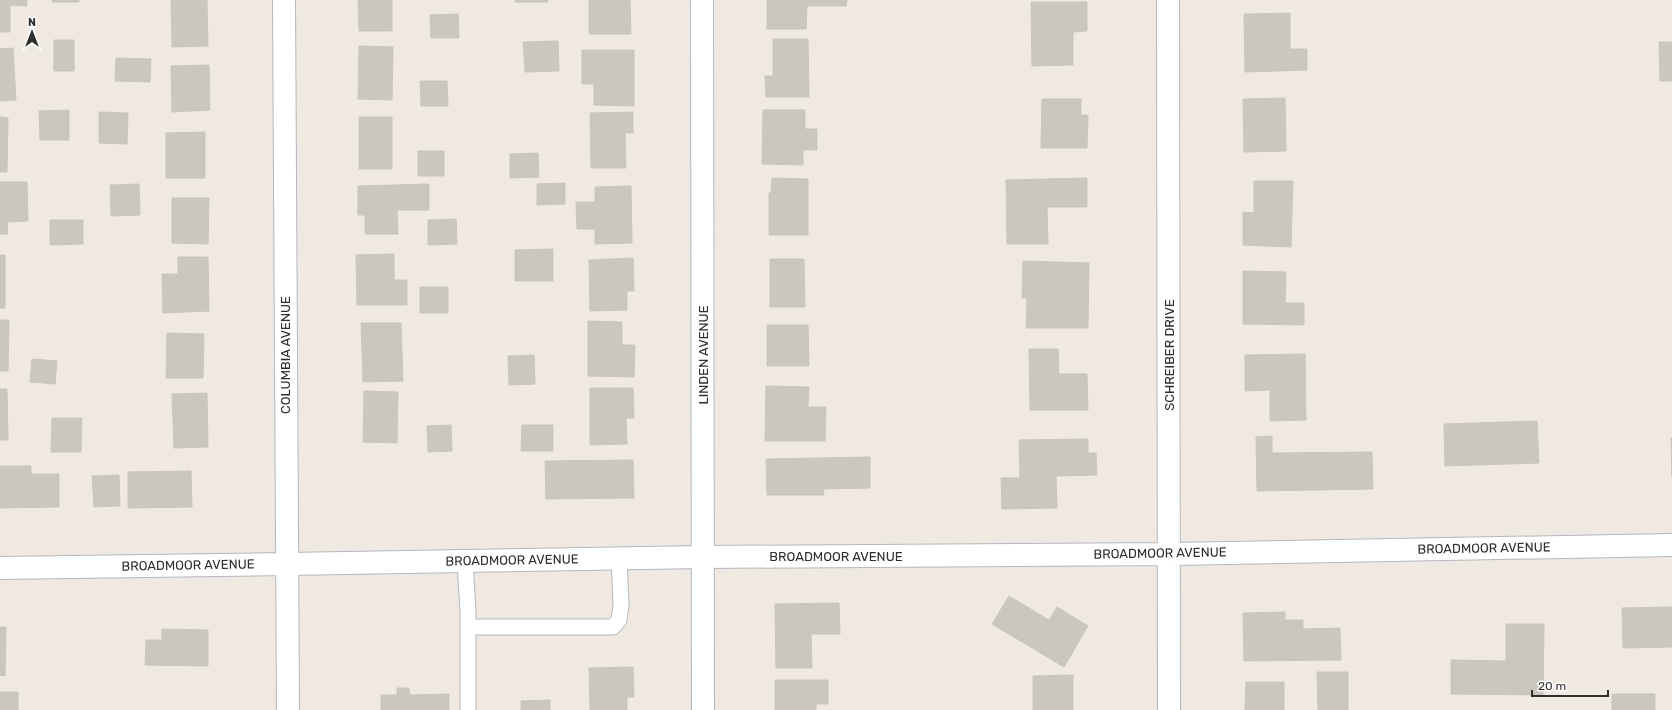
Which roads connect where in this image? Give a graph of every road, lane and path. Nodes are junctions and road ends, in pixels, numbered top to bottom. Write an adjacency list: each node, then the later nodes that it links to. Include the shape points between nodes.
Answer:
1 (284, 0): 9 (street, COLUMBIA AVENUE)
2 (702, 0): 6 (street, LINDEN AVENUE)
3 (1168, 0): 5 (street, SCHREIBER DRIVE)
4 (1672, 545): 5 (street, BROADMOOR AVENUE)
5 (1170, 554): 6 (street, BROADMOOR AVENUE); 15 (street, SCHREIBER DRIVE)
6 (704, 557): 7 (street, BROADMOOR AVENUE); 14 (street, LINDEN AVENUE)
7 (619, 558): 8 (street, BROADMOOR AVENUE); 11 (lane, via 619,620 613,627)
8 (465, 561): 9 (street, BROADMOOR AVENUE); 11 (lane)
9 (286, 564): 10 (street, BROADMOOR AVENUE); 12 (street, COLUMBIA AVENUE)
10 (0, 568)
11 (468, 627): 13 (lane)
12 (288, 710)
13 (468, 710)
14 (703, 710)
15 (1169, 710)

